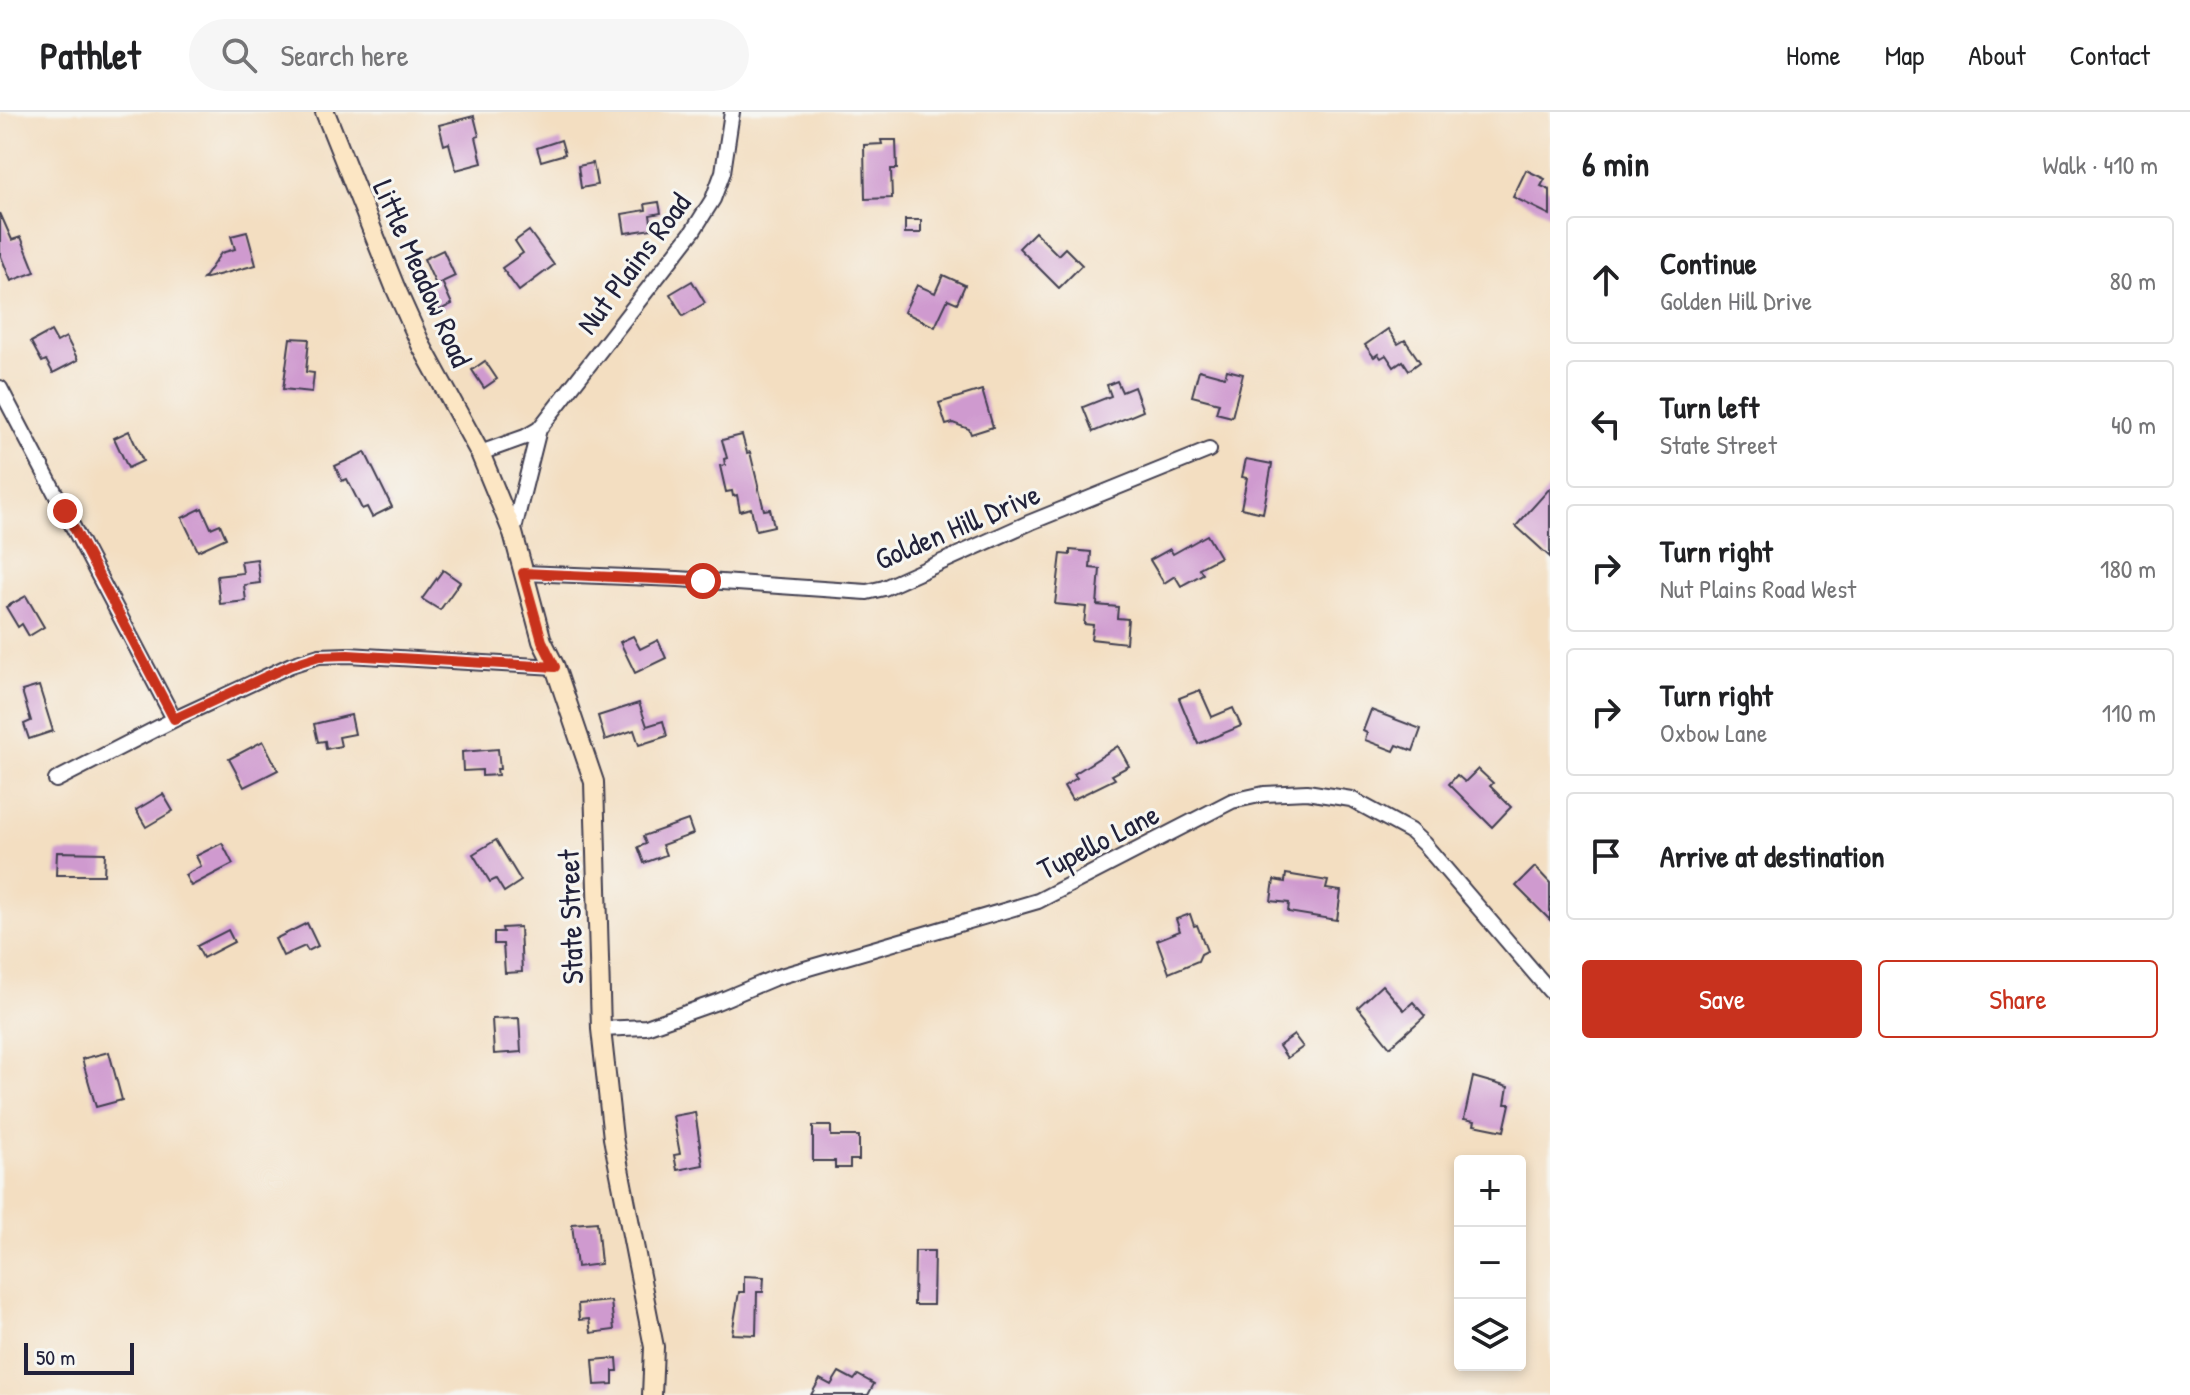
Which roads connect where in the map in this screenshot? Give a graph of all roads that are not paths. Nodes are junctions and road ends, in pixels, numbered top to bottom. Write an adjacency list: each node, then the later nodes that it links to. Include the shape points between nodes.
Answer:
1 (325, 112): 6 (street, Little Meadow Road, via 417,335)
2 (732, 112): 4 (street, Nut Plains Road, via 723,172 713,199)
3 (0, 388): 10 (street)
4 (539, 429): 6 (street, Nut Plains Road); 7 (street, Nut Plains Road)
5 (1209, 450): 8 (street, Golden Hill Drive, via 867,592)
6 (480, 453): 7 (street, State Street)
7 (513, 533): 8 (street, State Street)
8 (523, 573): 9 (street, State Street)
9 (555, 667): 10 (street, via 319,656); 13 (street, State Street, via 594,782)
10 (174, 719): 11 (street)
11 (56, 780)
12 (1550, 991): 13 (street, Tupello Lane, via 1410,831 1351,799 1287,792 1232,801 1038,901 774,978 646,1027)
13 (601, 1029): 14 (street, State Street, via 613,1138 654,1347)
14 (652, 1395)

